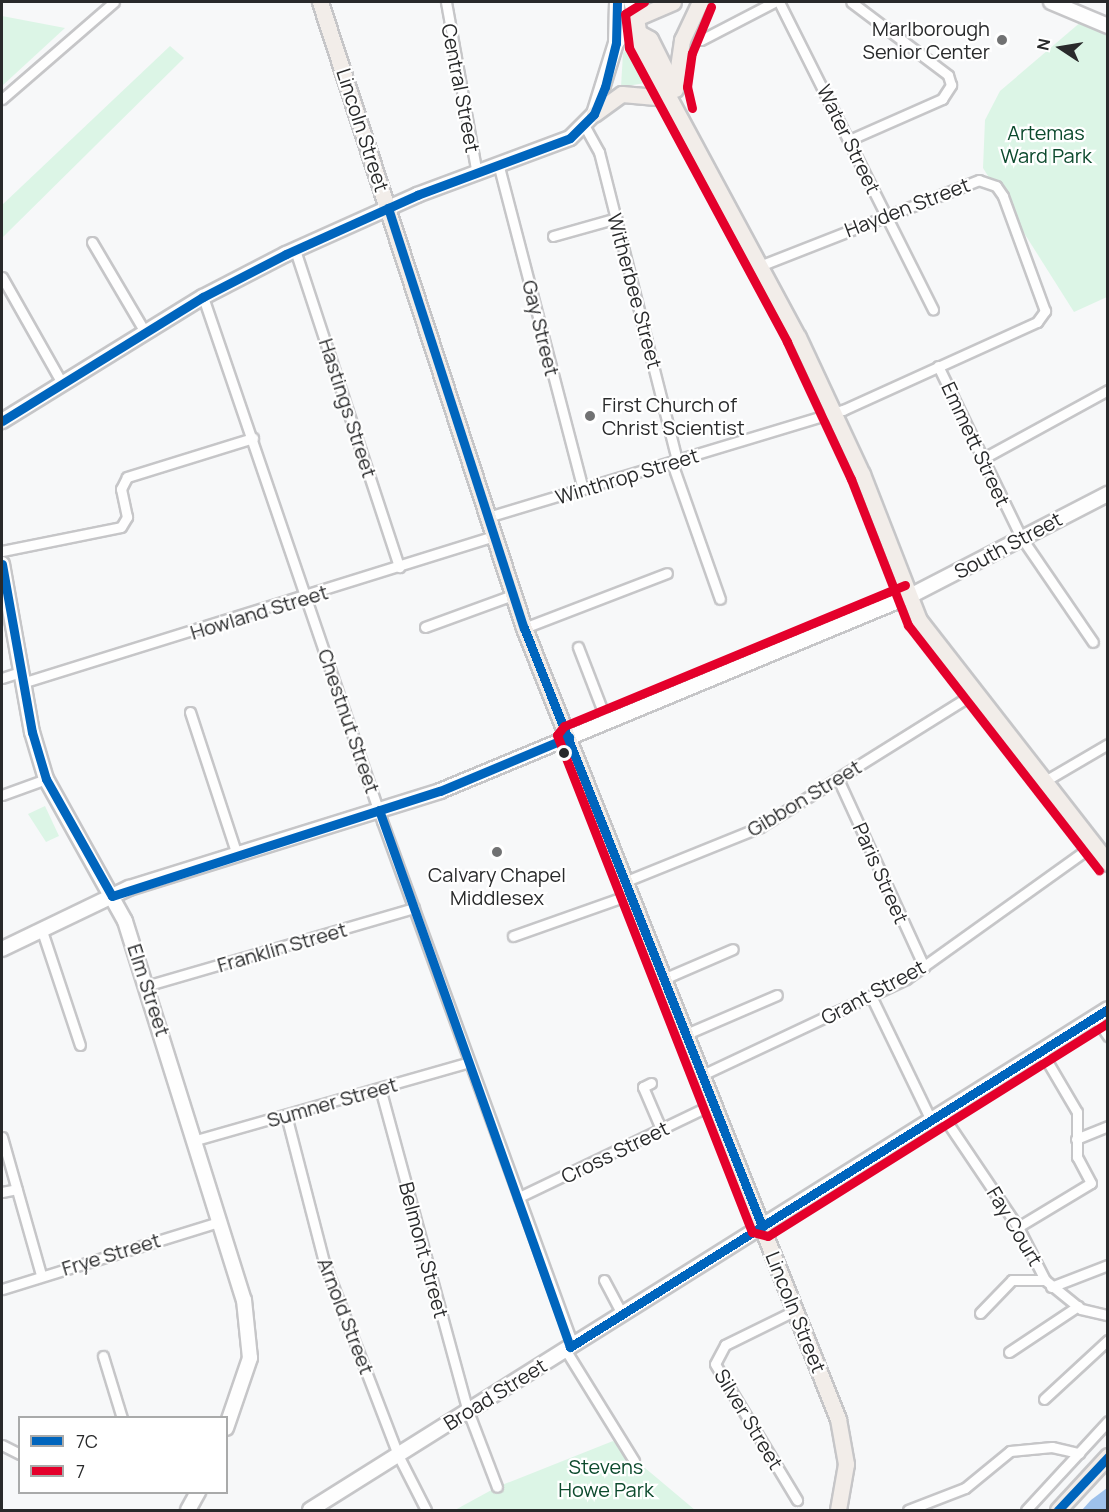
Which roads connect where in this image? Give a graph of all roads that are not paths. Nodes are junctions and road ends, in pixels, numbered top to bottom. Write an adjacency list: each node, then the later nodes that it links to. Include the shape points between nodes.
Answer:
1 (114, 2): 17 (street)
2 (320, 2): 22 (main road, Lincoln Street)
3 (446, 2): 21 (street, Central Street)
4 (617, 2): 15 (street)
5 (631, 2): 12 (street)
6 (674, 2): 12 (main road)
7 (700, 2): 16 (main road, via 682,40)
8 (774, 2): 14 (street)
9 (779, 2): 19 (street, Water Street)
10 (851, 2): 19 (street, via 948,75 950,91)
11 (1051, 2): 13 (street)
12 (636, 18): 15 (street); 16 (main road, via 640,44)
13 (1107, 26)
14 (700, 40)
15 (616, 43): 18 (street)
16 (671, 93): 18 (main road, via 622,94); 28 (main road)
17 (2, 99)
18 (589, 120): 20 (street, via 555,147); 24 (street, Witherbee Street)
19 (849, 140): 23 (street, Water Street)
20 (500, 166): 21 (street); 42 (street, Gay Street)
21 (477, 174): 22 (street)
22 (388, 208): 27 (street); 44 (main road, Lincoln Street)
23 (886, 213): 28 (street, Hayden Street); 31 (street, Water Street); 32 (street, Hayden Street, via 967,182 996,186)
24 (616, 218): 25 (street); 41 (street, Witherbee Street)
25 (553, 237)
26 (92, 242): 33 (street)
27 (295, 250): 30 (street); 49 (street, Hastings Street)
28 (760, 266): 37 (main road)
29 (2, 277): 35 (street)
30 (203, 297): 33 (street); 39 (street, Chestnut Street)
31 (933, 310)
32 (1045, 311): 34 (street, Winthrop Street, via 1037,322)
33 (145, 332): 35 (street)
34 (938, 366): 37 (street, Winthrop Street); 40 (street, Emmett Street)
35 (62, 382): 38 (street)
36 (1107, 390): 40 (street)
37 (834, 413): 41 (street, Winthrop Street); 53 (main road)
38 (2, 422)
39 (253, 438): 47 (street, via 127,477 121,489 127,517 121,527); 54 (street, Chestnut Street)
40 (982, 459): 46 (street, Emmett Street)
41 (675, 462): 42 (street, Winthrop Street); 55 (street, Witherbee Street)
42 (583, 489): 44 (street, Winthrop Street)
43 (1107, 494): 46 (street, South Street)
44 (488, 518): 45 (main road, Lincoln Street)
45 (494, 536): 49 (street, Howland Street); 52 (main road, Lincoln Street)
46 (1021, 537): 53 (street, South Street); 58 (street, Emmett Street)
47 (2, 551)
48 (2, 564): 51 (street, Elm Street)
49 (399, 567): 54 (street, Howland Street)
50 (667, 573): 57 (street)
51 (4, 590): 60 (street, Elm Street)
52 (513, 595): 56 (street); 57 (main road, Lincoln Street)
53 (910, 596): 62 (main road, via 926,631); 64 (street, South Street)
54 (306, 597): 60 (street, Howland Street); 71 (street, Chestnut Street)
55 (720, 599)
56 (425, 627)
57 (524, 628): 65 (main road, Lincoln Street)
58 (1093, 642)
59 (578, 646): 64 (street)
60 (21, 677): 61 (street, Howland Street); 67 (street, Elm Street)
61 (2, 678)
62 (974, 694): 68 (street, Gibbon Street); 69 (main road)
63 (190, 712): 73 (street)
64 (607, 722): 65 (street, South Street)
65 (569, 737): 71 (street, South Street); 75 (main road, Lincoln Street)
66 (1107, 744): 69 (street)
67 (46, 778): 70 (street); 76 (street, Elm Street)
68 (838, 778): 75 (street, Gibbon Street, via 750,832); 82 (street, Paris Street)
69 (1043, 782): 72 (main road)
70 (2, 795)
71 (379, 810): 73 (street, South Street); 77 (street, Chestnut Street)
72 (1093, 845): 74 (main road); 82 (street, Grant Street)
73 (237, 855): 76 (street, South Street)
74 (1107, 863)
75 (626, 889): 79 (street, Gibbon Street); 83 (main road, Lincoln Street)
76 (112, 896): 78 (street, South Street); 84 (street, Elm Street)
77 (414, 908): 84 (street, Franklin Street); 93 (street, Chestnut Street)
78 (42, 931): 80 (street, South Street); 91 (street)
79 (513, 936)
80 (2, 949)
81 (733, 950): 83 (street)
82 (924, 967): 86 (street, Grant Street)
83 (662, 980): 89 (main road, Lincoln Street)
84 (149, 986): 104 (street, Elm Street)
85 (777, 995): 89 (street)
86 (871, 996): 94 (street, Grant Street); 99 (street, Fay Court)
87 (1107, 1009): 88 (street, Broad Street)
88 (1095, 1017): 90 (street); 92 (street, Broad Street)
89 (684, 1035): 94 (main road, Lincoln Street)
90 (1107, 1036)
91 (80, 1046)
92 (1041, 1051): 99 (street, Broad Street); 103 (street, via 1077,1112)
93 (468, 1063): 96 (street, Sumner Street); 107 (street, Chestnut Street)
94 (700, 1076): 97 (main road, Lincoln Street)
95 (651, 1083): 101 (street, via 643,1087)
96 (380, 1088): 98 (street, Sumner Street); 126 (street, Belmont Street)
97 (711, 1105): 101 (street, Cross Street); 109 (main road, Lincoln Street)
98 (286, 1115): 104 (street, Sumner Street); 133 (street, Arnold Street, via 324,1262)
99 (936, 1117): 109 (street, Broad Street); 110 (street, Fay Court)
100 (1107, 1126): 103 (street)
101 (661, 1129): 107 (street, Cross Street)
102 (2, 1137): 105 (street)
103 (1076, 1139): 110 (street, via 1077,1157 1091,1183)
104 (196, 1140): 108 (street, Elm Street)
105 (17, 1189): 106 (street); 112 (street)
106 (2, 1192)
107 (519, 1197): 122 (street, Chestnut Street)
108 (221, 1221): 112 (street, Frye Street); 129 (street, Elm Street, via 244,1300 251,1352)
109 (762, 1226): 117 (main road, Lincoln Street); 119 (street, Broad Street)
110 (1018, 1227): 114 (street, Fay Court)
111 (1107, 1265): 114 (street)
112 (41, 1275): 115 (street, Frye Street)
113 (604, 1280): 119 (street)
114 (1048, 1283): 116 (street, Fay Court); 118 (street, via 1012,1280)
115 (2, 1289)
116 (1078, 1306): 120 (street, Fay Court); 123 (street)
117 (796, 1310): 138 (street, Silver Street, via 725,1345 715,1364); 142 (main road, Lincoln Street, via 841,1426 846,1464)
118 (980, 1313)
119 (622, 1314): 122 (street, Broad Street)
120 (1107, 1314)
121 (1107, 1340): 125 (street)
122 (570, 1347): 126 (street, Broad Street); 135 (street, Chestnut Street, via 568,1354)
123 (1009, 1352)
124 (103, 1356): 127 (street)
125 (1044, 1399)
126 (468, 1411): 133 (street, Broad Street); 136 (street, Belmont Street)
127 (121, 1416)
128 (1107, 1421): 132 (street)
129 (228, 1422)
130 (2, 1445): 131 (street)
131 (18, 1453)
132 (1079, 1453): 143 (street, via 1020,1448 954,1494); 144 (street)
133 (398, 1455): 140 (street, Broad Street); 141 (street, Arnold Street)
134 (1107, 1456): 145 (main road)
135 (634, 1461)
136 (497, 1487)
137 (197, 1494): 139 (street)
138 (797, 1500)
139 (188, 1510)
140 (310, 1510)
141 (426, 1510)
142 (838, 1510)
143 (908, 1510)
144 (1026, 1510)
145 (1058, 1510)

